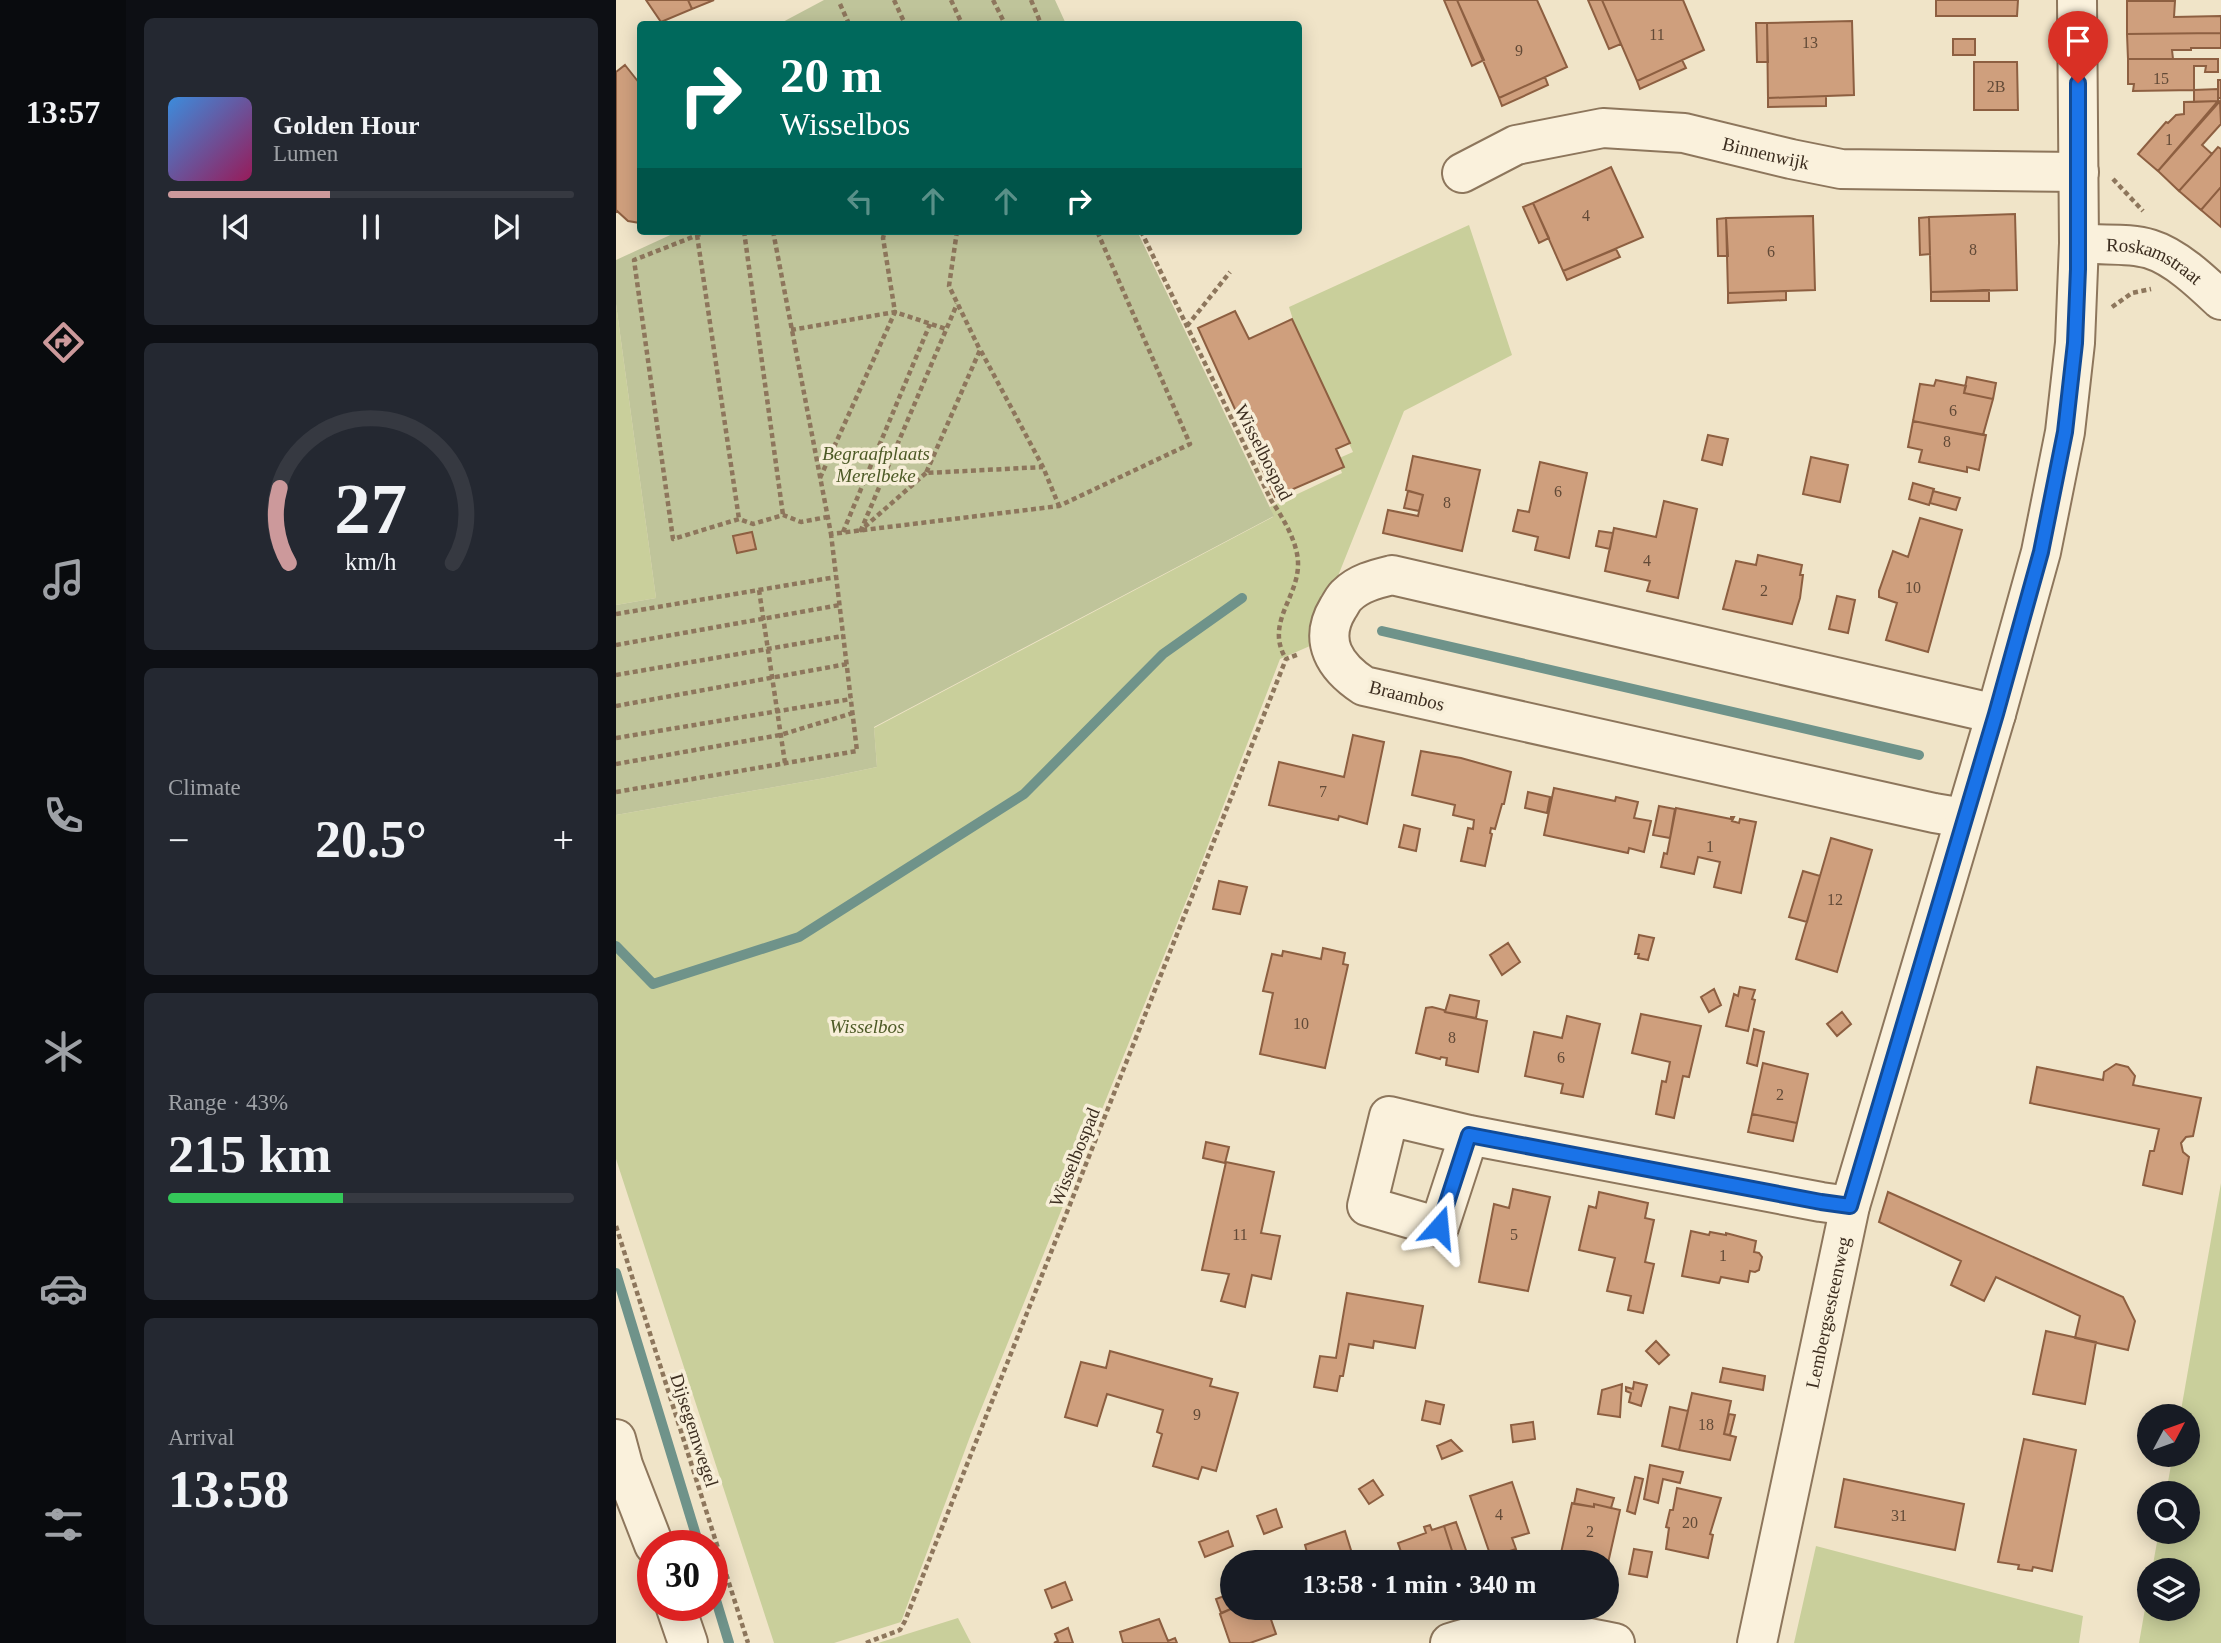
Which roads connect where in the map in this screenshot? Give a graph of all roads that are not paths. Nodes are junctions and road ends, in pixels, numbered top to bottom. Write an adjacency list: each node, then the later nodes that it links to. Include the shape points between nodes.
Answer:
1 (2077, 0): 2 (street, Lembergsesteenweg)
2 (2079, 172): 3 (street, Binnenwijk, via 1841,169 1684,133 1603,128 1516,145); 4 (street, Lembergsesteenweg)
3 (1462, 173)
4 (2078, 243): 5 (street, Roskamstraat, via 2151,249 2191,272); 6 (street, Lembergsesteenweg, via 2076,320 2063,445 2041,552)
5 (2221, 300)
6 (1996, 714): 7 (street, Lembergsesteenweg); 7 (street, Braambos, via 1392,575 1371,580 1346,595 1332,619 1330,647 1338,663 1364,686)
7 (1964, 818): 9 (street, Lembergsesteenweg)
8 (1469, 1135): 9 (street)
9 (1850, 1206): 16 (street, Lembergsesteenweg)
10 (616, 1439): 11 (street)
11 (648, 1530)
12 (680, 1621): 13 (street)
13 (688, 1643)
14 (1450, 1643): 15 (street, via 1522,1632)
15 (1615, 1643)
16 (1757, 1643)

